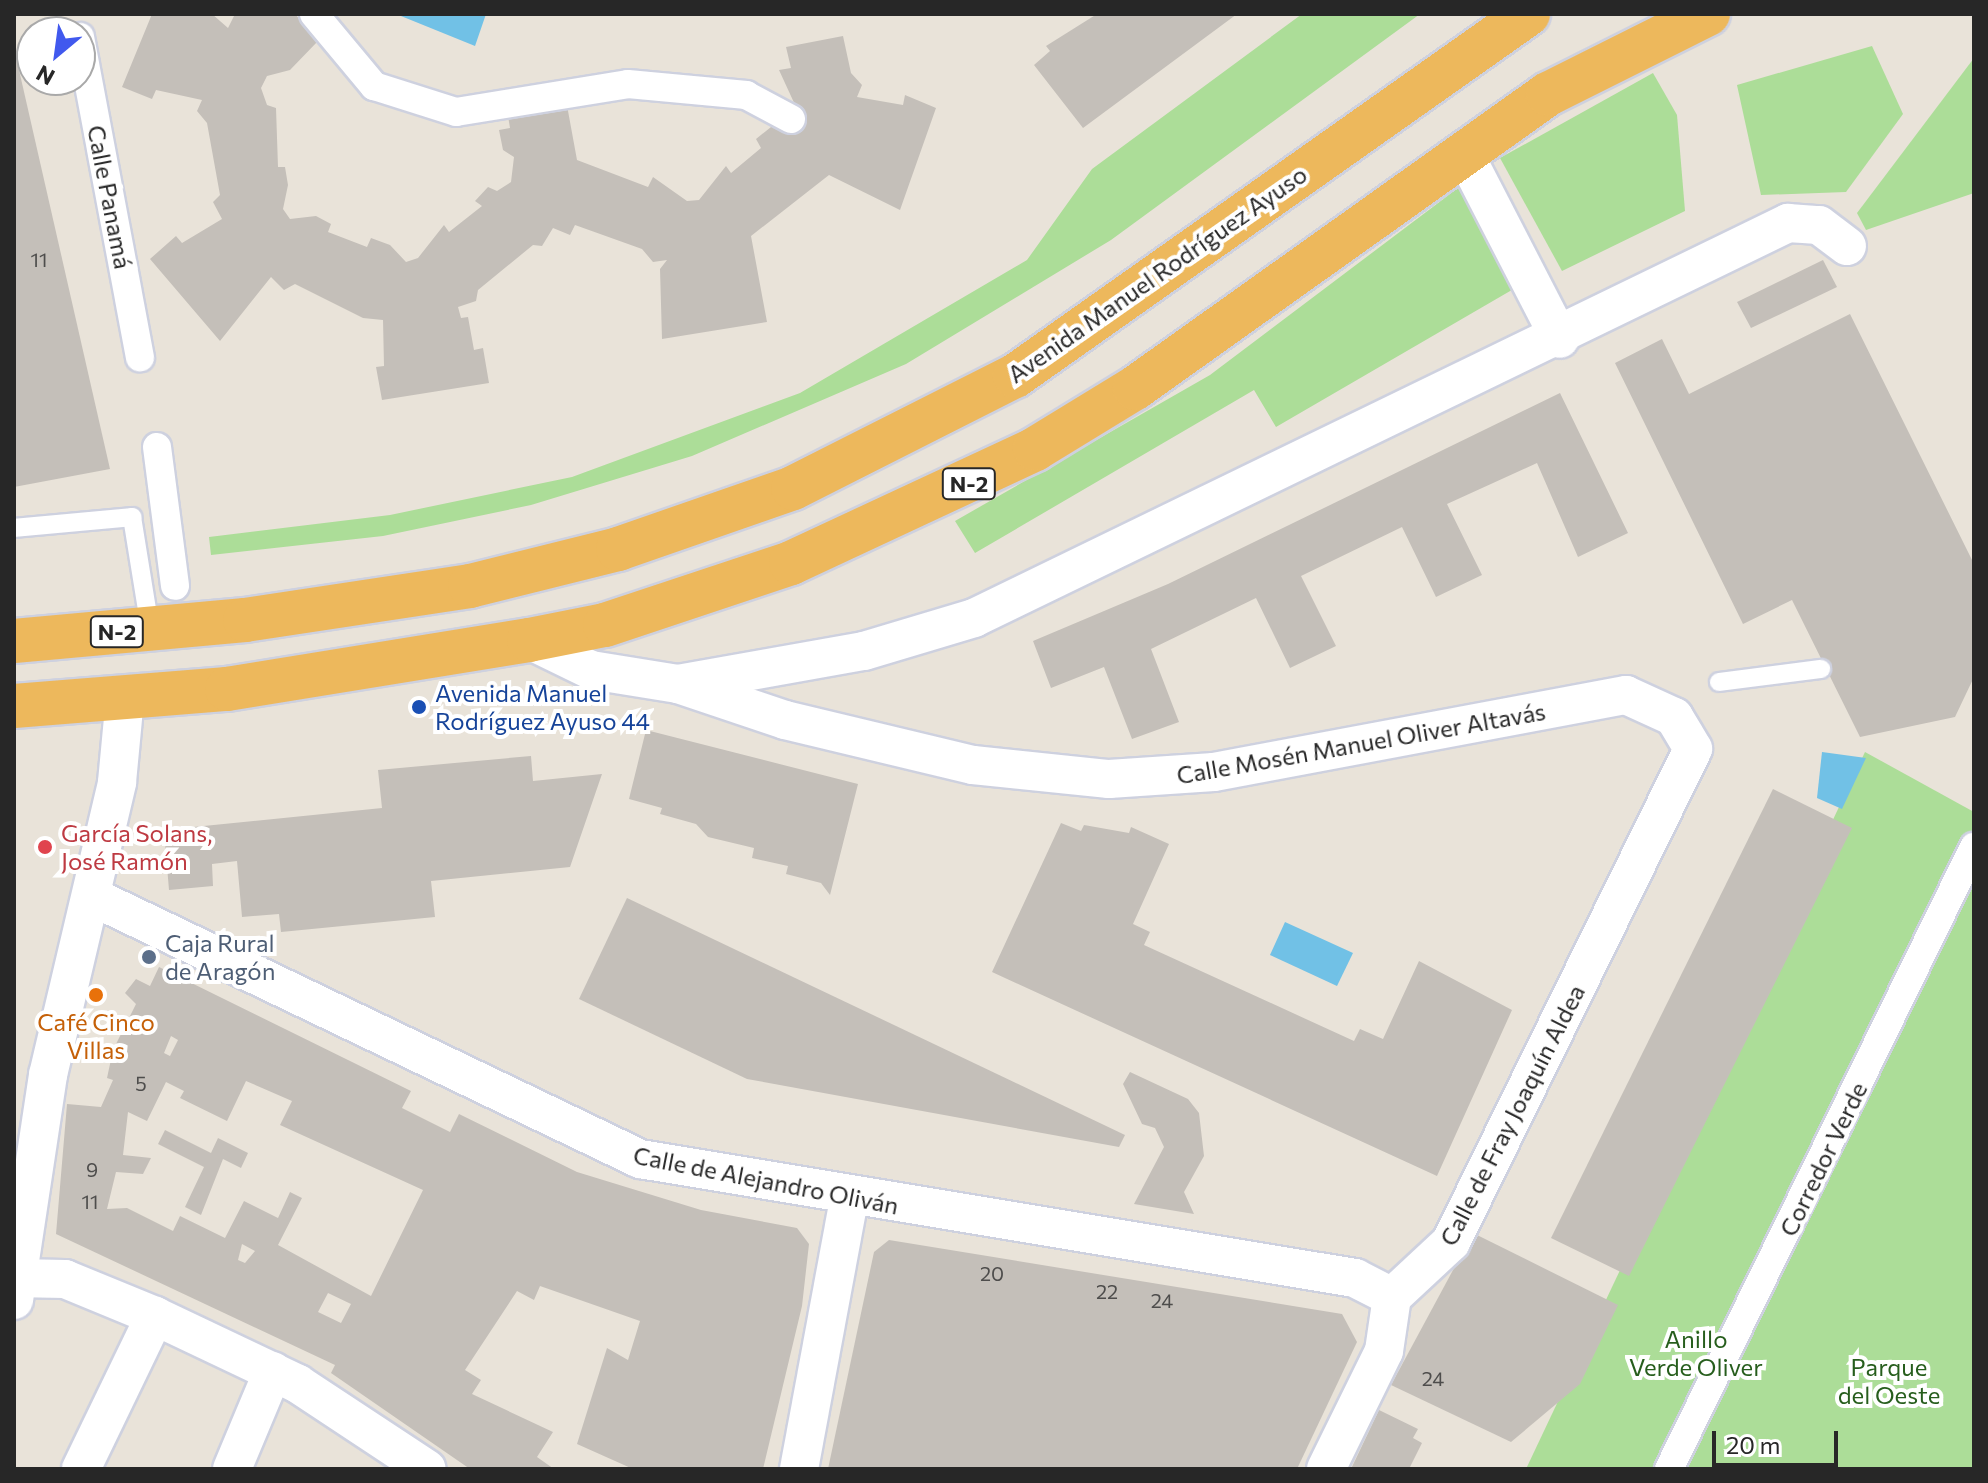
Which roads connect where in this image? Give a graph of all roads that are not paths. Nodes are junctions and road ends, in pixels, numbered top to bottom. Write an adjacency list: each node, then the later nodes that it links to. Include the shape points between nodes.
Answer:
1 (314, 14): 5 (street, via 374,86 456,112 628,84 746,95)
2 (1528, 14): 13 (highway, Avenida Manuel Rodríguez Ayuso / N-2, via 1092,325 866,456 618,549 470,586)
3 (1708, 14): 6 (highway, N-2, via 1548,94)
4 (92, 96): 9 (street, Calle Panamá)
5 (791, 119)
6 (1464, 153): 8 (street); 15 (highway, N-2, via 1135,388 958,489 708,595)
7 (1847, 246): 8 (street, via 1819,225 1788,223)
8 (1560, 339): 19 (street, via 974,618 864,651)
9 (140, 357)
10 (157, 447): 12 (street)
11 (14, 528): 13 (lane, via 132,517)
12 (175, 586)
13 (150, 628): 14 (highway, Avenida Manuel Rodríguez Ayuso / N-2)
14 (76, 636): 16 (highway, Avenida Manuel Rodríguez Ayuso / N-2); 20 (highway, via 104,662)
15 (529, 640): 19 (street, via 591,670); 20 (highway, N-2, via 227,689)
16 (14, 641)
17 (1821, 669): 18 (lane)
18 (1719, 682)
19 (678, 684): 22 (street, Calle Mosén Manuel Oliver Altavás, via 858,739 1040,775 1214,772 1626,695 1660,706)
20 (125, 697): 21 (highway, N-2); 24 (street, via 117,782)
21 (14, 706)
22 (1693, 749): 27 (street, Calle de Fray Joaquín Aldea, via 1451,1242)
23 (1974, 847): 35 (street, Corredor Verde)
24 (93, 897): 25 (street, Calle de Alejandro Oliván, via 640,1159); 26 (street, via 48,1075)
25 (849, 1199): 27 (street, Calle de Alejandro Oliván, via 1355,1278); 33 (street)
26 (16, 1286): 28 (street, via 65,1279)
27 (1392, 1297): 34 (street, via 1384,1351)
28 (155, 1316): 29 (street); 30 (street)
29 (273, 1371): 31 (street); 32 (street)
30 (81, 1469)
31 (232, 1469)
32 (427, 1469)
33 (799, 1469)
34 (1326, 1469)
35 (1669, 1469)

